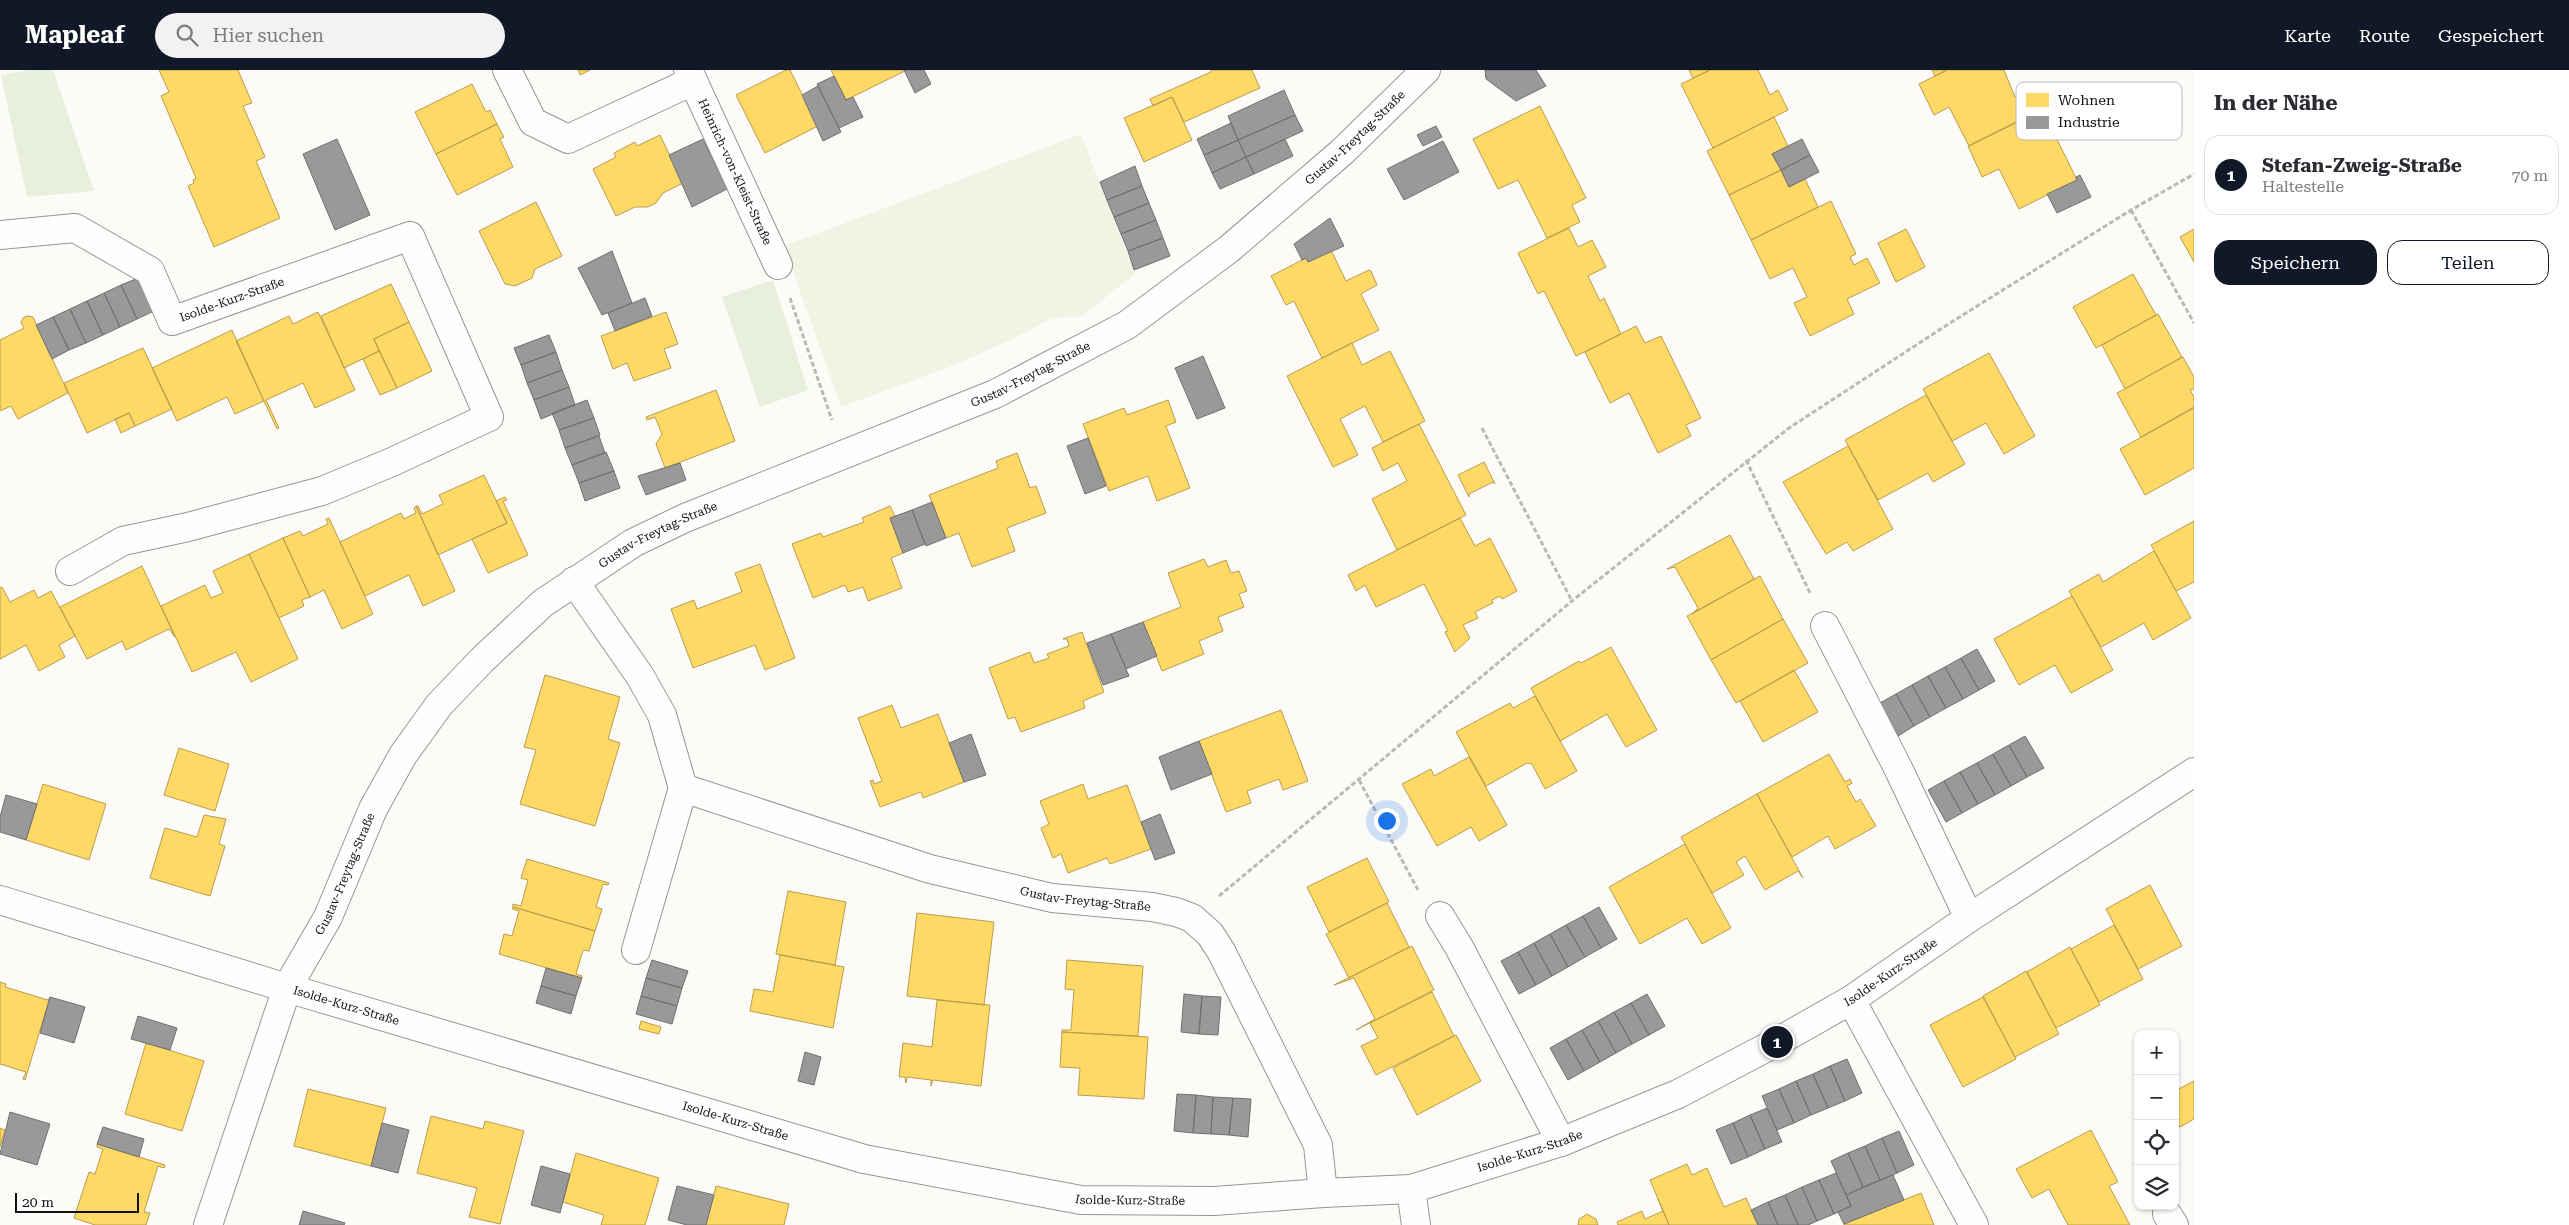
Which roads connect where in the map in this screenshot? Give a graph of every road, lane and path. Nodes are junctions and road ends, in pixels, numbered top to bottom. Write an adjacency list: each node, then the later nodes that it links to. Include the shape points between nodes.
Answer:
1 (507, 70): 3 (street, Heinrich-von-Kleist-Straße, via 533,122 568,140)
2 (1426, 70): 10 (street, Gustav-Freytag-Straße, via 1342,152 1237,242 1127,325 1004,391)
3 (690, 75): 7 (street, Heinrich-von-Kleist-Straße)
4 (2194, 174): 5 (path)
5 (2131, 210): 8 (path); 11 (path, via 1950,323 1789,428)
6 (0, 235): 12 (street, Isolde-Kurz-Straße, via 75,228 150,272 172,320 410,236 489,417 322,491 123,541)
7 (778, 265): 10 (path)
8 (2194, 323)
9 (1482, 428): 14 (path)
10 (844, 456): 13 (street, Gustav-Freytag-Straße, via 685,518 633,543)
11 (1746, 460): 14 (path); 15 (path)
12 (70, 571)
13 (574, 581): 18 (street, via 640,676 662,715); 24 (street, Gustav-Freytag-Straße, via 543,603 482,660 439,706 403,754 373,809 328,917)
14 (1572, 601): 17 (path)
15 (1825, 626): 22 (street, via 1898,768)
16 (2194, 772): 22 (street, Isolde-Kurz-Straße)
17 (1359, 780): 20 (path, via 1429,909); 21 (path)
18 (683, 788): 21 (street, Gustav-Freytag-Straße, via 930,869 1052,898 1152,907); 23 (street)
19 (0, 900): 24 (street, Isolde-Kurz-Straße)
20 (1440, 916): 26 (street)
21 (1192, 918): 28 (street, Gustav-Freytag-Straße, via 1210,934 1221,951 1318,1145)
22 (1969, 918): 25 (street, Isolde-Kurz-Straße)
23 (636, 950)
24 (287, 988): 28 (street, Isolde-Kurz-Straße, via 864,1159 1081,1200 1214,1201); 29 (street, Gustav-Freytag-Straße)
25 (1851, 1000): 26 (street, Isolde-Kurz-Straße, via 1678,1094); 31 (street)
26 (1561, 1142): 27 (street, Isolde-Kurz-Straße)
27 (1411, 1189): 28 (street, Isolde-Kurz-Straße); 30 (street)
28 (1323, 1193)
29 (208, 1225)
30 (1416, 1225)
31 (1974, 1225)

